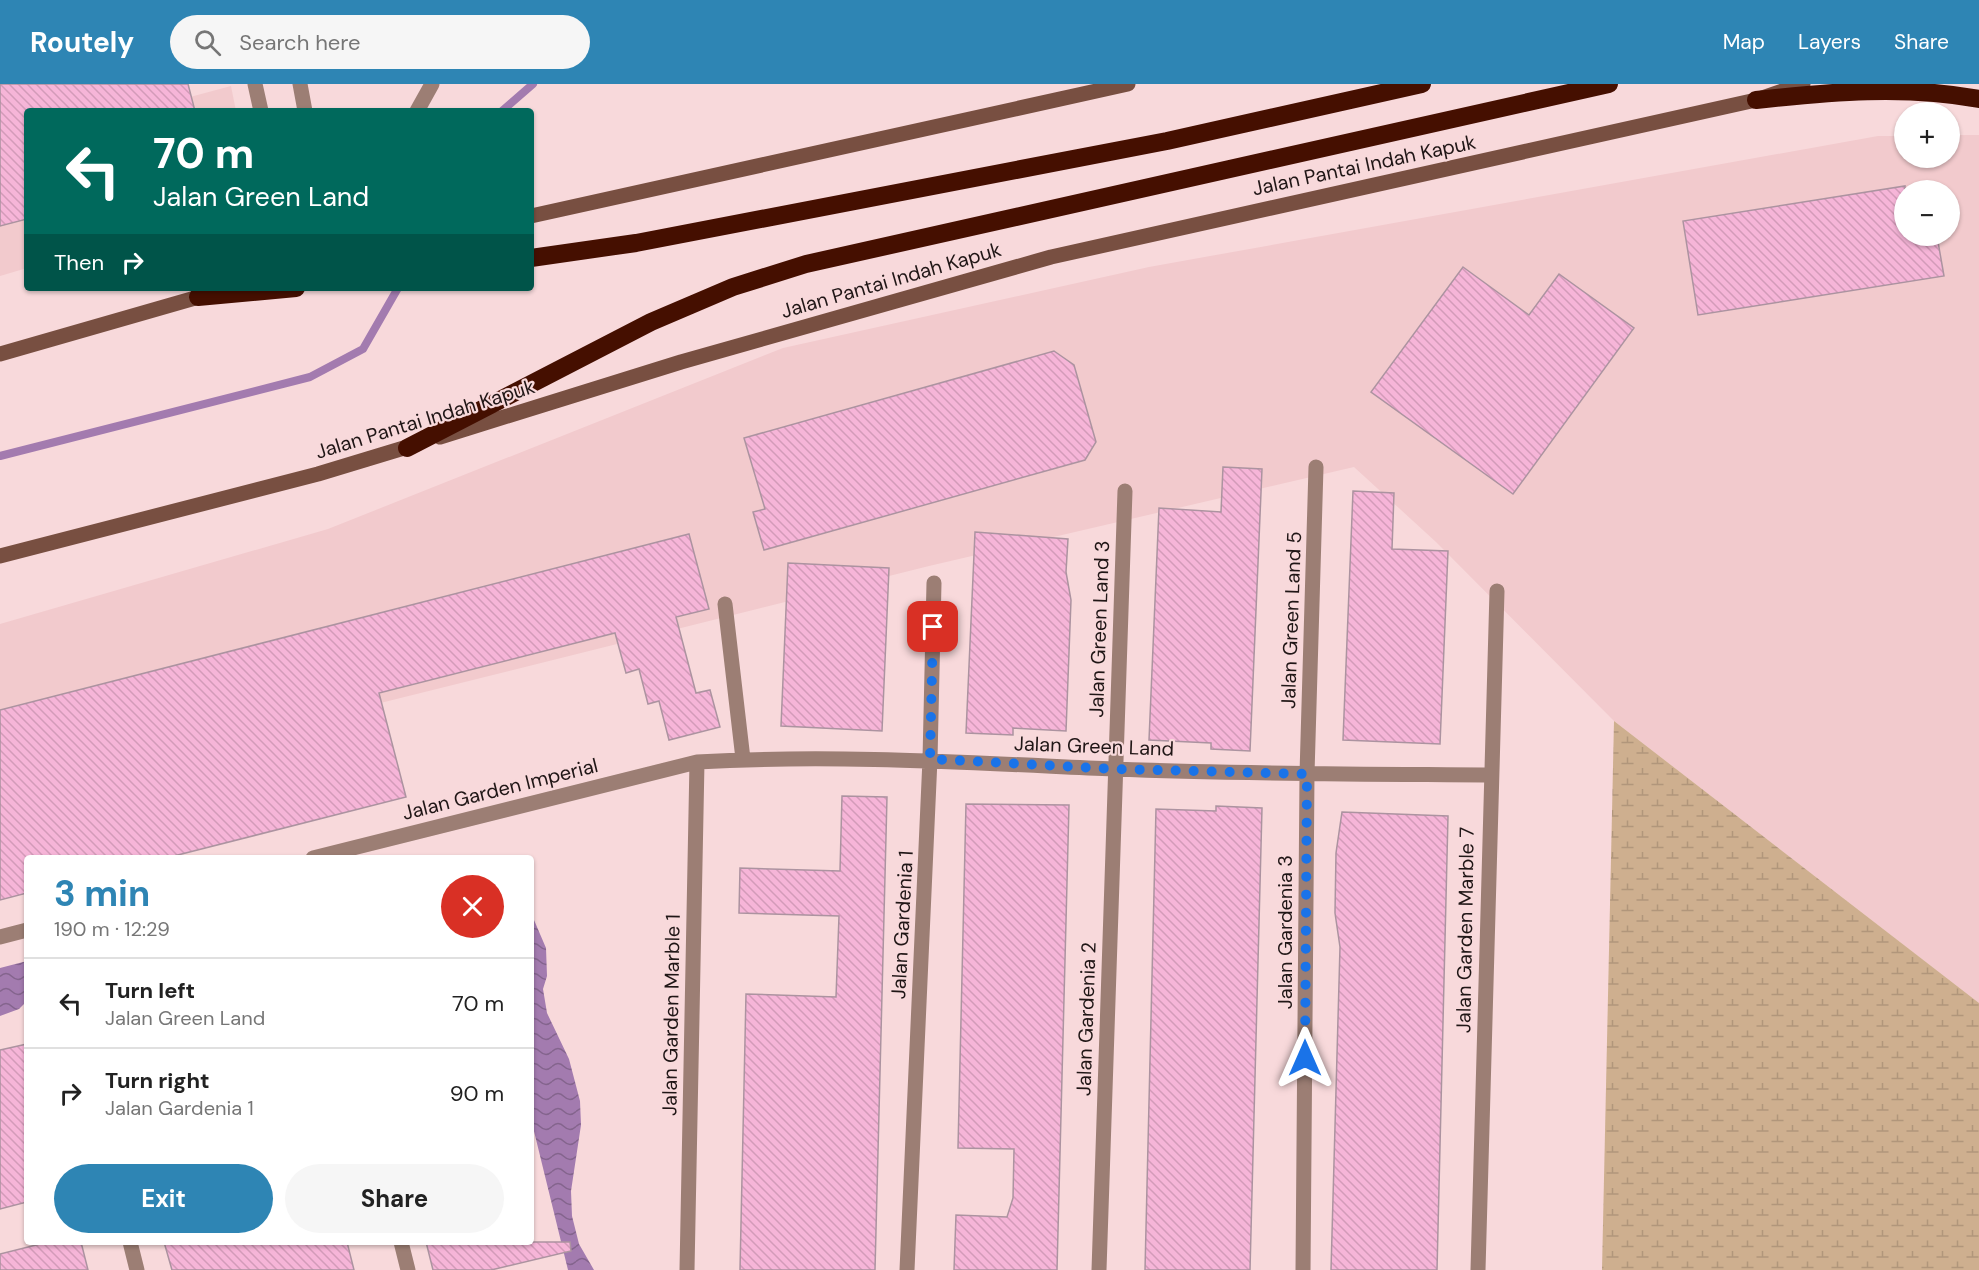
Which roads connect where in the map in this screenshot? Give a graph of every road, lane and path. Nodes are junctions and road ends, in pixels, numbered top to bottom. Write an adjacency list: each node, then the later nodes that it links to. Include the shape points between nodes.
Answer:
1 (255, 84): 10 (street)
2 (300, 84): 11 (street)
3 (432, 84): 12 (street)
4 (1128, 84): 13 (main road)
5 (1422, 84): 14 (highway, via 1167,141 647,241)
6 (1609, 84): 19 (highway, via 806,264 733,287 651,321)
7 (1803, 84): 9 (main road, Jalan Pantai Indah Kapuk)
8 (1979, 99): 9 (highway, via 1881,91)
9 (1756, 100): 19 (main road, Jalan Pantai Indah Kapuk, via 1051,257 681,362)
10 (260, 108)
11 (304, 108)
12 (419, 108)
13 (534, 215)
14 (534, 258)
15 (219, 291): 17 (main road)
16 (263, 291): 17 (highway)
17 (198, 297): 18 (main road)
18 (0, 354)
19 (407, 448): 22 (main road, Jalan Pantai Indah Kapuk)
20 (1316, 467): 30 (street, Jalan Green Land 5)
21 (1125, 491): 29 (street, Jalan Green Land 3)
22 (0, 556)
23 (934, 583): 27 (street, Jalan Gardenia 1)
24 (1497, 591): 31 (street, Jalan Garden Marble 7)
25 (725, 604): 26 (street)
26 (743, 759): 27 (street, Jalan Green Land); 28 (street, Jalan Green Land)
27 (930, 759): 29 (street, Jalan Green Land); 40 (street, Jalan Gardenia 1)
28 (697, 762): 32 (street, Jalan Garden Imperial); 39 (street, Jalan Garden Marble 1)
29 (1115, 769): 30 (street, Jalan Green Land); 41 (street, Jalan Gardenia 2)
30 (1307, 774): 31 (street, Jalan Green Land); 42 (street, Jalan Gardenia 3)
31 (1490, 775): 43 (street, Jalan Garden Marble 7)
32 (325, 855)
33 (24, 931): 34 (street)
34 (0, 937)
35 (131, 1245): 37 (street)
36 (402, 1245): 38 (street)
37 (137, 1270)
38 (408, 1270)
39 (687, 1270)
40 (908, 1270)
41 (1099, 1270)
42 (1303, 1270)
43 (1478, 1270)

